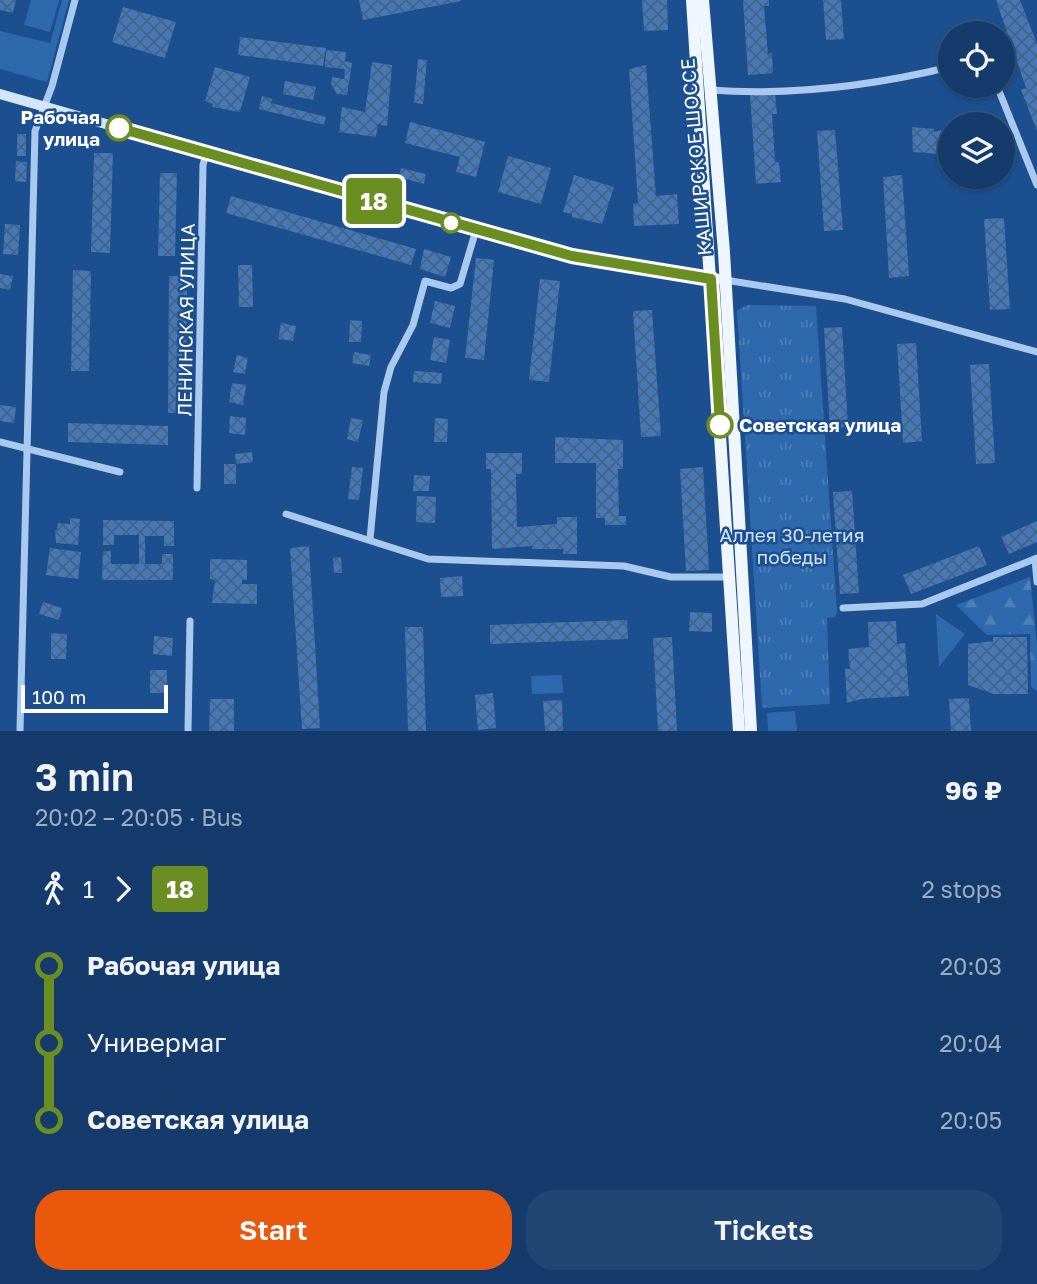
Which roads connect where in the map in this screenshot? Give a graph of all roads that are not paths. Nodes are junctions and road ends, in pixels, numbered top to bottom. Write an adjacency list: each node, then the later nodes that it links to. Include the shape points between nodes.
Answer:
1 (75, 0): 8 (street)
2 (692, 0): 12 (main road, КАШИРСКОЕ ШОССЕ)
3 (703, 0): 5 (main road, КАШИРСКОЕ ШОССЕ)
4 (938, 70): 5 (street, via 827,89)
5 (710, 90): 13 (main road, КАШИРСКОЕ ШОССЕ)
6 (0, 94): 8 (main road)
7 (1002, 98): 10 (street)
8 (43, 106): 9 (main road); 16 (street, via 35,131)
9 (206, 154): 11 (main road); 18 (street, ЛЕНИНСКАЯ УЛИЦА)
10 (1037, 185)
11 (476, 230): 12 (main road, via 586,259); 20 (street, via 460,284 451,288 425,281 413,325 388,373 380,409)
12 (711, 279): 13 (main road); 22 (main road, КАШИРСКОЕ ШОССЕ)
13 (725, 280): 14 (street, via 845,299); 29 (main road, КАШИРСКОЕ ШОССЕ)
14 (1037, 352)
15 (0, 442): 16 (street)
16 (25, 449): 17 (street); 26 (street)
17 (120, 472)
18 (197, 488)
19 (286, 514): 20 (street)
20 (370, 539): 22 (street, via 428,559 624,566 671,577)
21 (1036, 559): 23 (street); 24 (street, via 922,604)
22 (730, 577): 28 (main road, КАШИРСКОЕ ШОССЕ)
23 (1037, 582)
24 (843, 608)
25 (190, 621): 27 (street)
26 (20, 731)
27 (188, 731)
28 (739, 731)
29 (751, 731)

